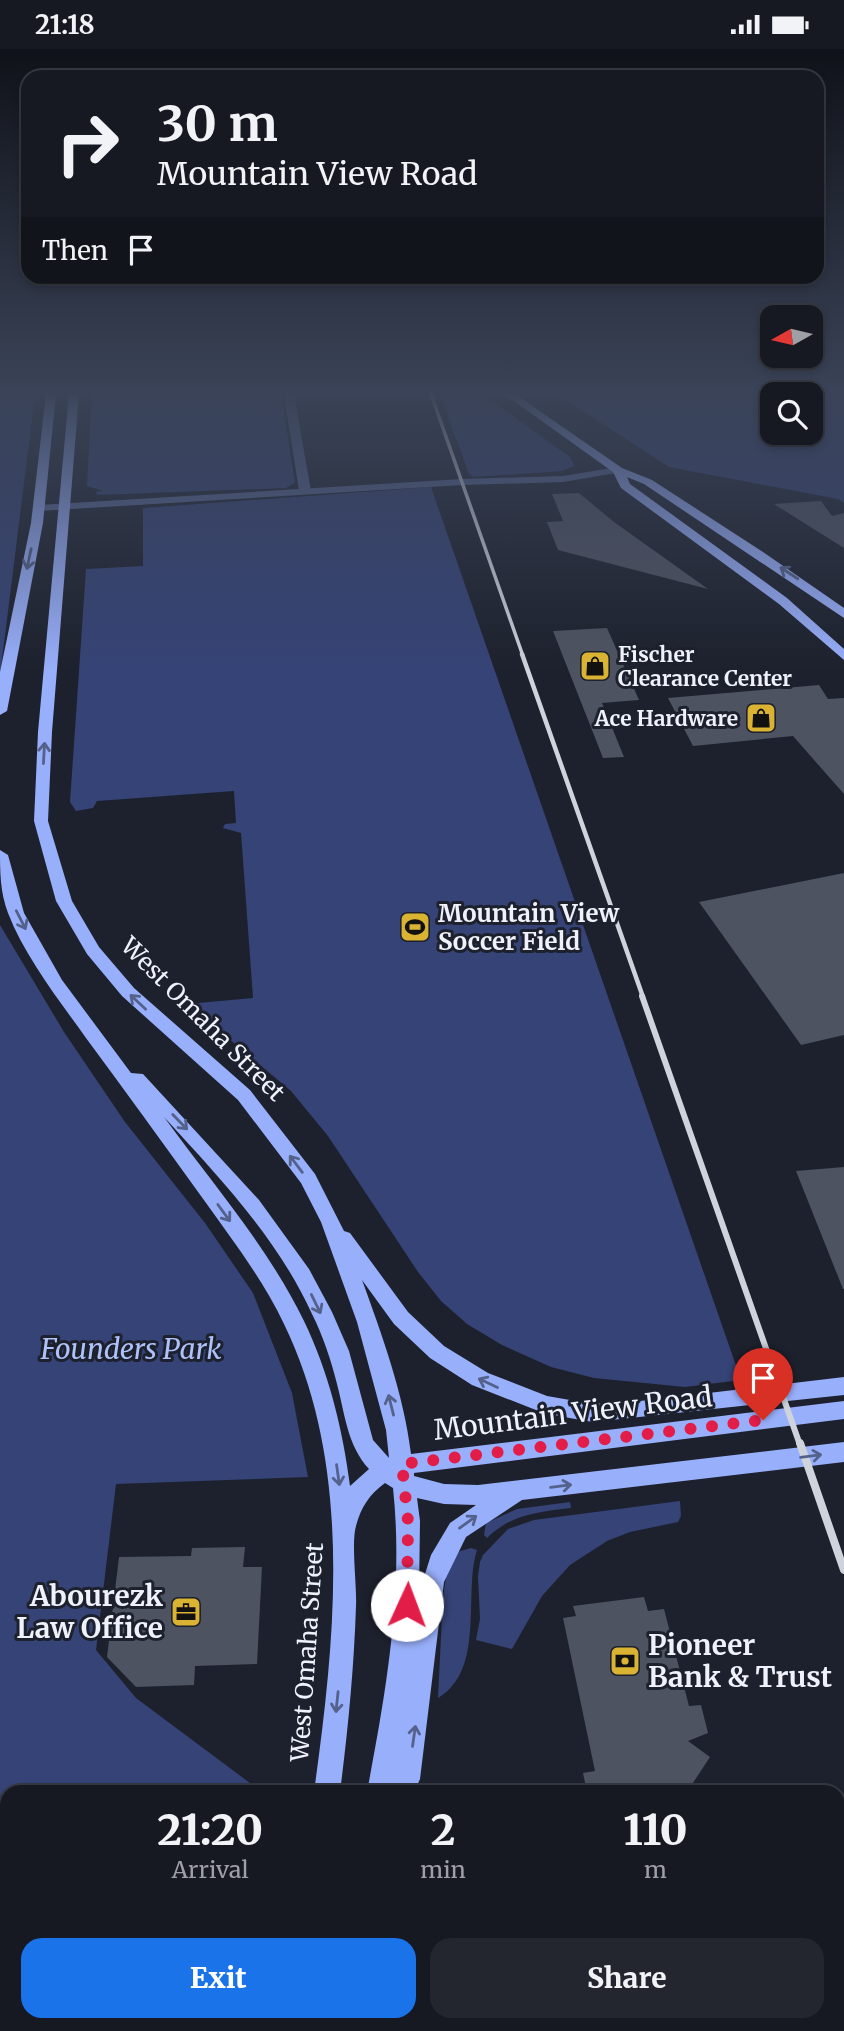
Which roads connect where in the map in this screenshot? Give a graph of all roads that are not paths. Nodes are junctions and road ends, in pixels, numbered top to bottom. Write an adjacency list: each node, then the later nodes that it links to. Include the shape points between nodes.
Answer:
1 (41, 486): 9 (main road)
2 (67, 486): 8 (main road, West Omaha Street)
3 (304, 486): 7 (street)
4 (402, 486): 7 (street)
5 (625, 486): 10 (main road)
6 (655, 486): 11 (main road, one-way to 6, via 805,583)
7 (305, 491): 8 (street)
8 (66, 506): 9 (street); 17 (main road, West Omaha Street, one-way to 8, via 308,1179 244,1095 128,992 93,950 64,901 41,821)
9 (39, 508): 14 (main road, one-way to 14)
10 (671, 521): 12 (main road, via 709,539 779,584); 13 (main road, via 783,601)
11 (844, 614)
12 (844, 642)
13 (844, 656)
14 (0, 711)
15 (0, 855): 16 (main road, West Omaha Street, one-way to 16, via 16,913 55,982)
16 (98, 1038): 21 (main road, one-way to 21, via 267,1222 312,1294 338,1349 363,1444); 23 (main road, West Omaha Street, one-way to 23, via 285,1299 303,1336 323,1399 338,1468)
17 (331, 1222): 18 (main road, one-way to 17, via 593,1413 546,1405 480,1379 438,1352 401,1318); 21 (main road, West Omaha Street, one-way to 17, via 389,1397)
18 (844, 1386)
19 (844, 1410): 21 (main road, Mountain View Road)
20 (844, 1453): 22 (main road, one-way to 20)
21 (397, 1473): 22 (main road, via 444,1496); 23 (main road, via 360,1489 349,1507); 25 (main road, West Omaha Street, via 409,1564 406,1625)
22 (516, 1492): 26 (main road, one-way to 22, via 407,1779 426,1610 443,1555 466,1522)
23 (344, 1529): 24 (main road, West Omaha Street, one-way to 24, via 344,1620)
24 (328, 1785)
25 (381, 1785)
26 (397, 1785)

